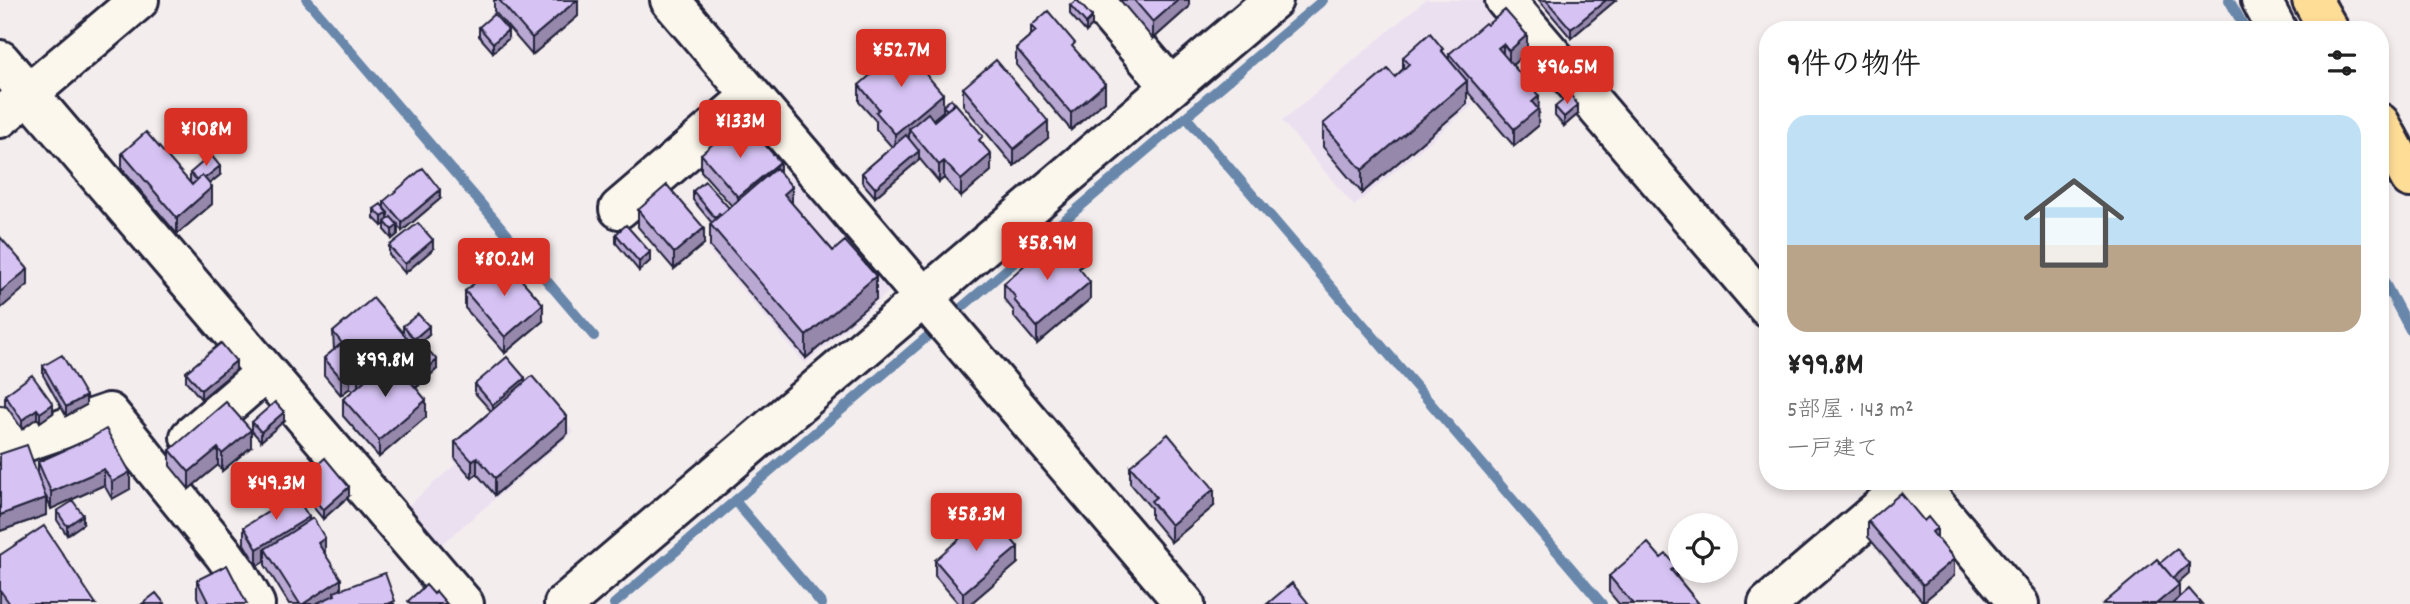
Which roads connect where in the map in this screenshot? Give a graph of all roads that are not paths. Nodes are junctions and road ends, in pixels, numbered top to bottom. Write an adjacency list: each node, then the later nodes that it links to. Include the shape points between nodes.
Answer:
1 (139, 0): 12 (street)
2 (670, 0): 13 (street)
3 (1097, 0): 11 (street)
4 (1273, 0): 11 (street)
5 (1505, 0): 18 (street)
6 (2261, 0): 8 (street)
7 (2312, 0): 9 (highway)
8 (2272, 21)
9 (2324, 21)
10 (0, 60): 12 (street)
11 (1171, 87): 19 (street)
12 (29, 94): 14 (street); 20 (street)
13 (751, 96): 17 (street); 19 (street)
14 (0, 118)
15 (2389, 140): 16 (highway)
16 (2410, 178)
17 (619, 209)
18 (1759, 297)
19 (924, 298): 27 (street); 28 (street)
20 (266, 372): 22 (street); 26 (street)
21 (0, 426): 22 (street, via 10,447 109,413)
22 (153, 468): 25 (street, via 223,552)
23 (1902, 490): 29 (street)
24 (1921, 490): 30 (street)
25 (255, 604)
26 (464, 604)
27 (564, 604)
28 (1185, 604)
29 (1768, 604)
30 (2019, 604)

